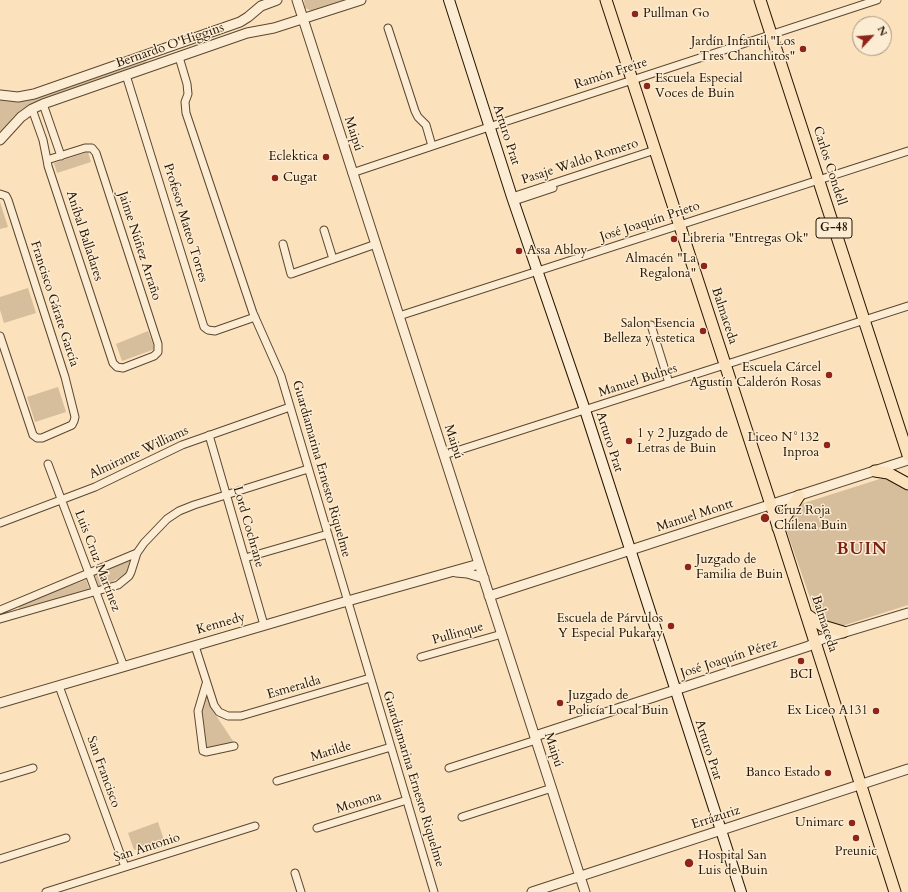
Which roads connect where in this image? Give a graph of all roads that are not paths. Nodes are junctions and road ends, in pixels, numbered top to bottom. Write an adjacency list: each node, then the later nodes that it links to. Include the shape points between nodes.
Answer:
1 (277, 0): 11 (street, Bernardo O'Higgins, via 261,6 240,22)
2 (297, 0): 8 (street, Maipú)
3 (361, 0): 8 (street, Bernardo O'Higgins)
4 (449, 0): 21 (main road, Arturo Prat)
5 (606, 0): 16 (main road, Balmaceda)
6 (760, 0): 10 (main road, Carlos Condell / G-48)
7 (877, 0): 10 (street, Ramón Freire)
8 (302, 18): 12 (street, Bernardo O'Higgins); 28 (street, Maipú)
9 (388, 28): 23 (street, via 415,111 426,125)
10 (772, 34): 16 (street, Ramón Freire); 29 (main road, Carlos Condell / G-48)
11 (151, 53): 13 (street); 14 (street, Bernardo O'Higgins)
12 (179, 56): 13 (street, Bernardo O'Higgins); 40 (street, Guardiamarina Ernesto Riquelme, via 187,84 186,112)
13 (155, 65): 15 (street, Bernardo O'Higgins)
14 (106, 69): 17 (street); 18 (street, Bernardo O'Higgins, via 26,96)
15 (126, 75): 17 (street, Bernardo O'Higgins); 40 (street, Profesor Mateo Torres, via 204,327 215,331)
16 (632, 80): 21 (street, Ramón Freire); 25 (main road, Balmaceda)
17 (110, 81): 19 (street, Bernardo O'Higgins)
18 (0, 95)
19 (43, 104): 20 (street, Bernardo O'Higgins); 26 (street)
20 (32, 109): 22 (street, Bernardo O'Higgins); 27 (street, Aníbal Balladares)
21 (490, 127): 23 (street, Ramón Freire); 31 (main road, Arturo Prat)
22 (0, 140)
23 (432, 146): 28 (street, Ramón Freire)
24 (908, 151): 29 (street, José Joaquín Prieto)
25 (656, 152): 31 (street, Pasaje Waldo Romero); 32 (main road, Balmaceda)
26 (61, 156): 27 (street); 45 (street, Jaime Núñez Arraño, via 86,148 92,148 96,153 159,347 154,356 126,368)
27 (47, 160): 45 (street, Aníbal Balladares, via 110,356)
28 (352, 173): 35 (street, Maipú)
29 (818, 180): 32 (street, José Joaquín Prieto); 41 (main road, Carlos Condell / G-48)
30 (2, 194): 43 (street, Francisco Gárate García, via 8,200 65,377 74,417 74,423 70,427 42,438 31,433)
31 (513, 199): 37 (main road, Arturo Prat)
32 (680, 225): 37 (street, José Joaquín Prieto); 44 (main road, Balmaceda)
33 (324, 230): 36 (street)
34 (283, 244): 36 (street, via 291,274)
35 (376, 244): 36 (street); 39 (street, Maipú)
36 (333, 259)
37 (537, 271): 39 (street, José Joaquín Prieto); 48 (main road, Arturo Prat)
38 (908, 306): 41 (street, Manuel Bulnes)
39 (399, 316): 50 (street, Maipú)
40 (255, 317): 47 (street, Guardiamarina Ernesto Riquelme, via 281,376)
41 (864, 320): 44 (street, Manuel Bulnes); 51 (main road, Carlos Condell / G-48)
42 (651, 325): 46 (street)
43 (0, 336)
44 (725, 365): 46 (street, Manuel Bulnes); 60 (main road, Balmaceda)
45 (117, 367)
46 (669, 383): 48 (street, Manuel Bulnes)
47 (290, 407): 49 (street, Almirante Williams); 54 (street, Guardiamarina Ernesto Riquelme)
48 (585, 410): 50 (street, Manuel Bulnes); 64 (main road, Arturo Prat)
49 (209, 434): 57 (street, Lord Cochrane); 59 (street, Almirante Williams, via 116,478)
50 (444, 455): 67 (street, Maipú)
51 (908, 456)
52 (908, 460): 55 (street, Manuel Montt)
53 (48, 464): 59 (street, Luis Cruz Martínez)
54 (308, 469): 57 (street); 63 (street, Guardiamarina Ernesto Riquelme)
55 (875, 471): 56 (main road, via 888,473); 58 (street, Manuel Montt)
56 (908, 484)
57 (226, 495): 65 (street, via 186,507 173,515); 66 (street, Lord Cochrane)
58 (799, 496): 60 (street, Manuel Montt); 62 (main road)
59 (62, 500): 61 (street, Almirante Williams); 69 (street, Luis Cruz Martínez)
60 (771, 505): 62 (main road, Balmaceda); 64 (street, Manuel Montt)
61 (0, 523)
62 (778, 528): 77 (main road, Balmaceda)
63 (328, 534): 66 (street); 73 (street, Guardiamarina Ernesto Riquelme)
64 (630, 550): 72 (street, Manuel Montt); 90 (main road, Arturo Prat)
65 (137, 553): 69 (street); 71 (street, via 126,580)
66 (245, 558): 80 (street, Lord Cochrane)
67 (479, 564): 68 (street, Kennedy); 70 (street, Maipú)
68 (449, 572): 70 (street, Kennedy, via 467,573); 73 (street, Kennedy)
69 (89, 573): 71 (street, Luis Cruz Martínez); 74 (street)
70 (484, 578): 72 (street, Maipú)
71 (96, 592): 78 (street); 86 (street, Luis Cruz Martínez)
72 (489, 596): 82 (street, Maipú)
73 (347, 601): 80 (street, Kennedy); 87 (street, Guardiamarina Ernesto Riquelme)
74 (9, 606): 75 (street); 78 (street)
75 (0, 610)
76 (908, 613): 81 (street, José Joaquín Pérez)
77 (806, 614): 81 (main road, via 823,626); 83 (main road, Balmaceda)
78 (12, 615): 79 (street)
79 (0, 619)
80 (264, 625): 84 (street, Kennedy)
81 (843, 632): 83 (street, José Joaquín Pérez, via 822,638)
82 (502, 634): 85 (street, Pullinque); 92 (street, Maipú)
83 (815, 643): 90 (street, José Joaquín Pérez); 100 (main road, Balmaceda)
84 (195, 646): 86 (street, Kennedy); 88 (street)
85 (421, 657)
86 (124, 666): 89 (street, Kennedy)
87 (370, 678): 88 (street, Esmeralda, via 232,717 223,715 216,709); 94 (street, Guardiamarina Ernesto Riquelme)
88 (206, 684): 93 (street, via 198,711 203,750 206,752)
89 (59, 686): 91 (street, Kennedy); 109 (street, San Francisco)
90 (675, 690): 92 (street, José Joaquín Pérez); 106 (main road, Arturo Prat)
91 (0, 703)
92 (535, 738): 96 (street); 101 (street, Maipú)
93 (234, 746)
94 (391, 747): 99 (street, Matilde); 102 (street, Guardiamarina Ernesto Riquelme)
95 (33, 768): 98 (street)
96 (449, 768)
97 (908, 769): 100 (street, Errázuriz)
98 (0, 778)
99 (277, 781)
100 (861, 785): 106 (street, Errázuriz); 118 (main road, Balmaceda)
101 (552, 788): 103 (street); 111 (street, Maipú)
102 (407, 800): 105 (street, Monona); 114 (street, Guardiamarina Ernesto Riquelme)
103 (462, 817)
104 (255, 826): 109 (street, San Antonio)
105 (317, 828)
106 (721, 830): 111 (street, Errázuriz); 117 (main road, Arturo Prat)
107 (66, 838): 108 (street)
108 (0, 858)
109 (125, 867): 112 (street, San Antonio)
110 (295, 874): 113 (street)
111 (580, 876): 115 (street, Errázuriz); 116 (street, Maipú)
112 (46, 892)
113 (300, 892)
114 (434, 892)
115 (532, 892)
116 (585, 892)
117 (741, 892)
118 (895, 892)

